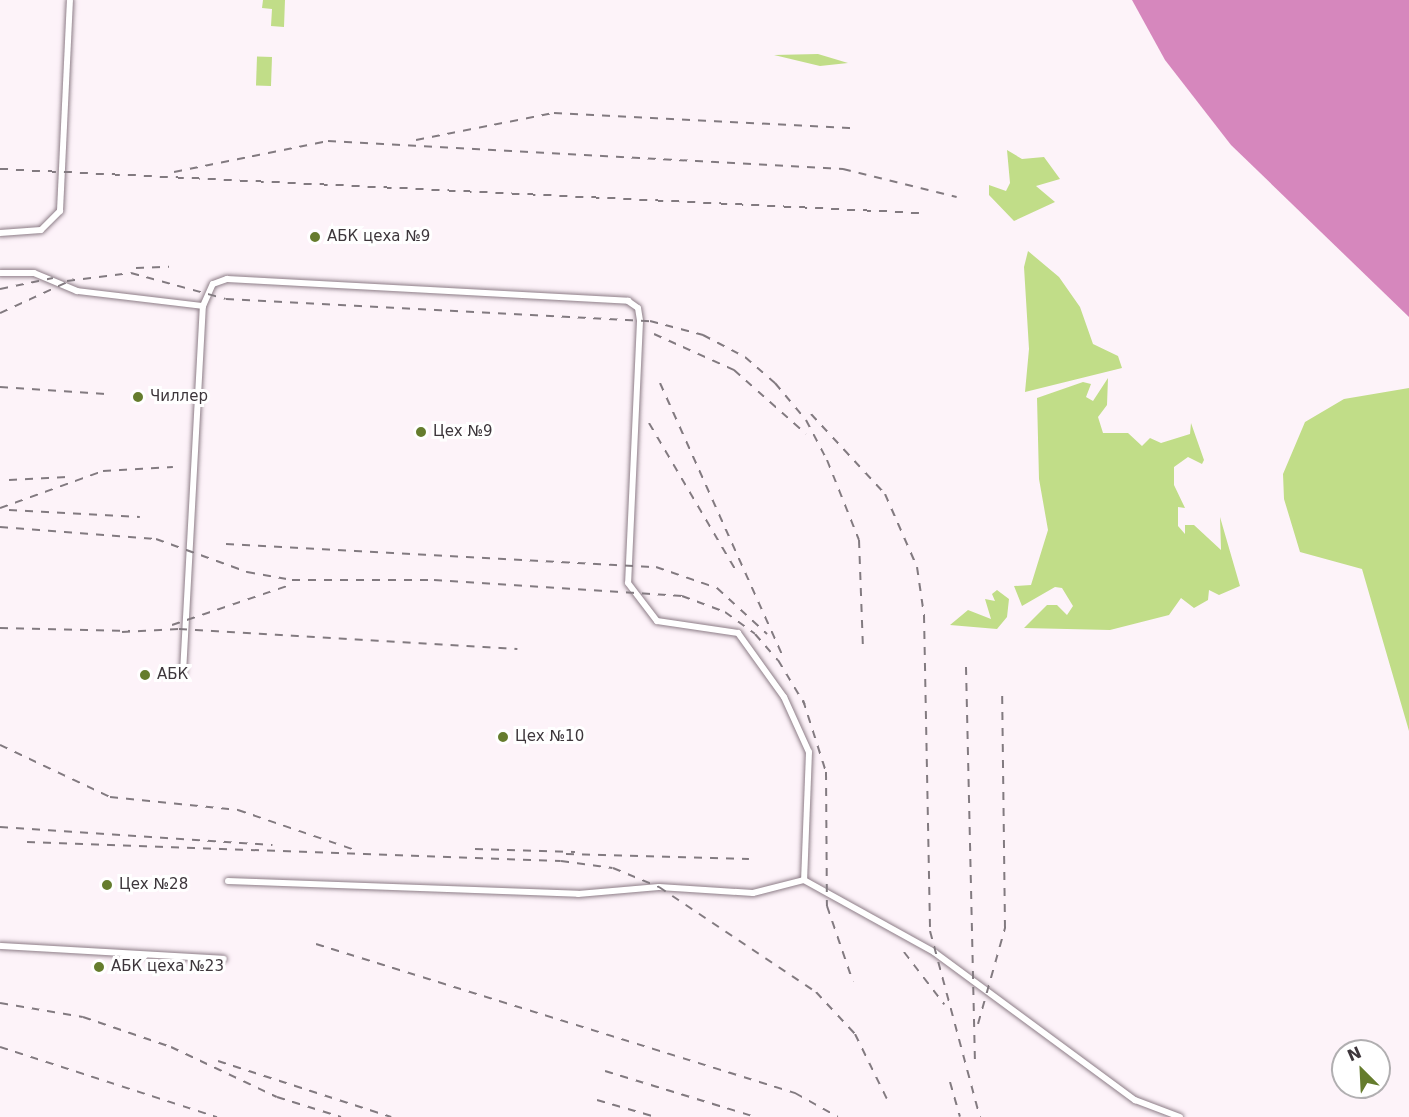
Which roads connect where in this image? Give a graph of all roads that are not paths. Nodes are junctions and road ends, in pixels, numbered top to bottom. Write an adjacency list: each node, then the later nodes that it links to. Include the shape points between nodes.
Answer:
1 (70, 0): 2 (street, via 60,211 41,230)
2 (0, 234)
3 (0, 273): 4 (street, via 34,273 77,291)
4 (203, 306): 5 (street); 6 (street, via 213,284 227,279 636,305 640,321 628,583 657,621 738,633 784,698 809,752)
5 (183, 673)
6 (804, 880): 7 (street, via 753,893 659,887 578,894); 10 (street, via 934,952 1135,1100)
7 (228, 881)
8 (0, 946): 9 (street)
9 (224, 959)
10 (1180, 1117)

